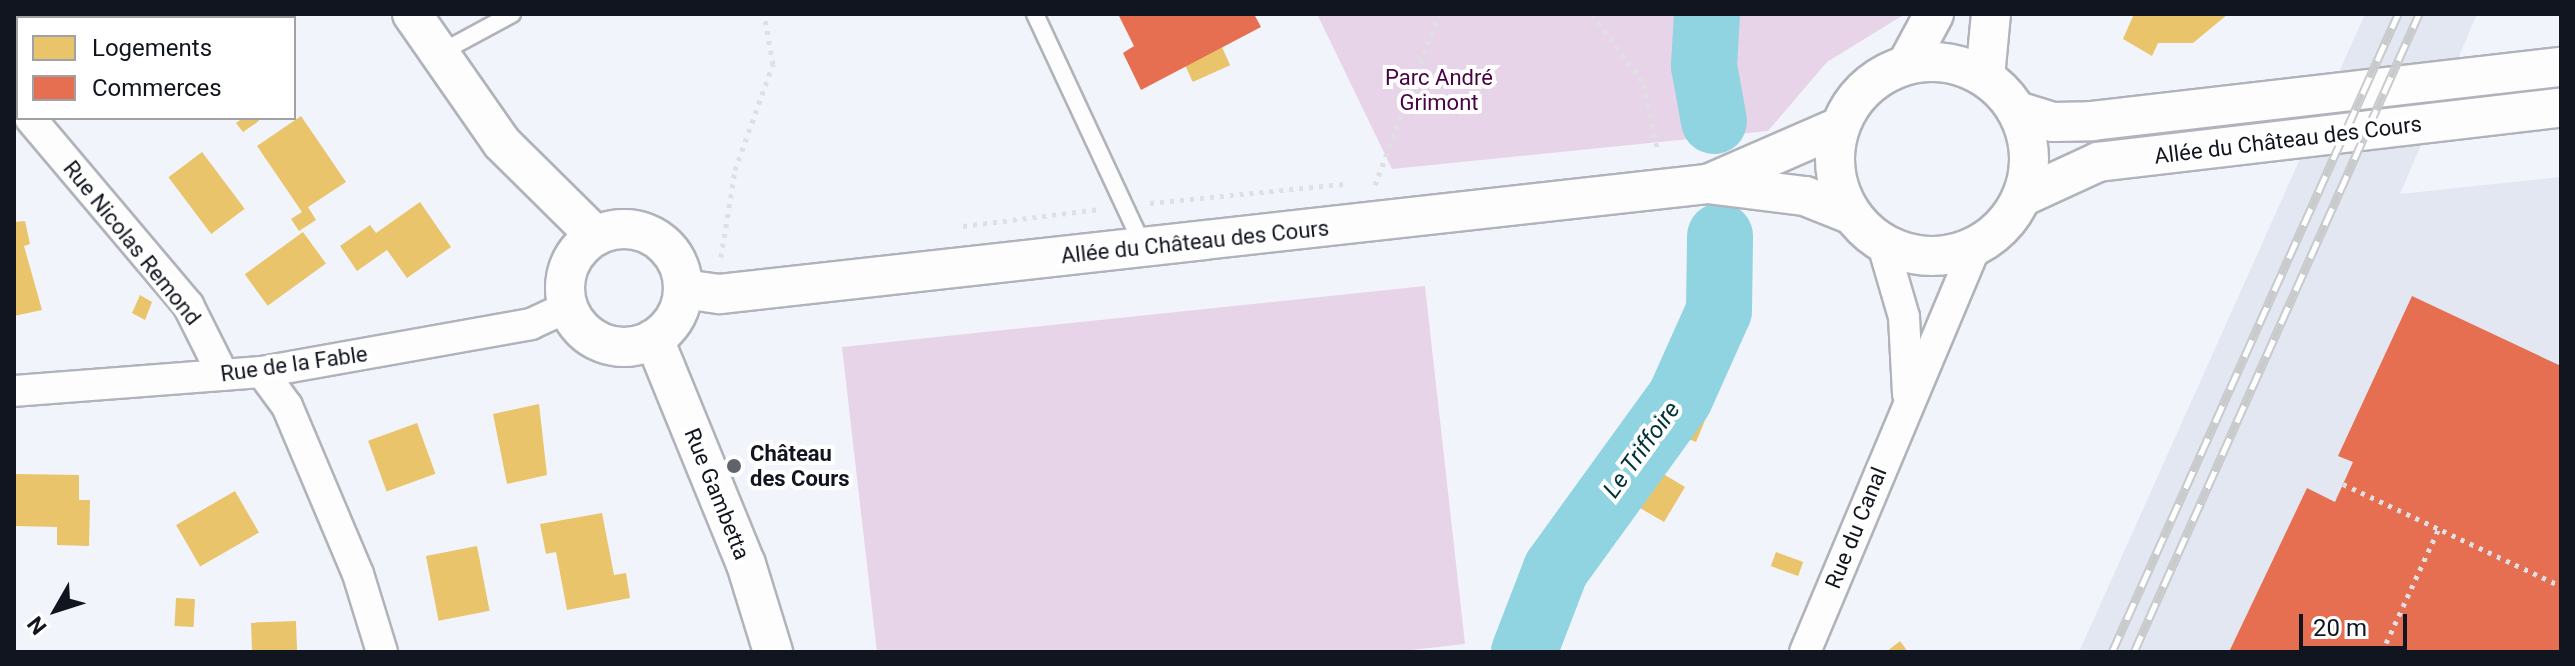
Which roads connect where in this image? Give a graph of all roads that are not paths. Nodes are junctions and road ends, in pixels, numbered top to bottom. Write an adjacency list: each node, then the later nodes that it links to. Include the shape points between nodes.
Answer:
1 (412, 14): 6 (street)
2 (512, 14): 6 (lane)
3 (1035, 14): 20 (lane)
4 (1934, 14): 7 (street)
5 (1991, 14): 9 (street)
6 (440, 53): 17 (street, via 502,143)
7 (1907, 64): 9 (street, via 1934,61); 13 (street, via 1870,84)
8 (2561, 67): 11 (street, Allée du Château des Cours, via 2092,121 2053,122)
9 (1985, 77): 11 (street)
10 (2561, 108): 15 (street, Allée du Château des Cours, via 2098,162)
11 (2017, 111): 15 (street, via 2029,168)
12 (32, 120): 25 (street, Rue Nicolas Remond, via 188,305)
13 (1839, 127): 14 (street, Allée du Château des Cours); 16 (street, via 1833,157)
14 (1707, 184): 16 (street, Allée du Château des Cours, via 1805,196); 20 (street, Allée du Château des Cours)
15 (2022, 197): 19 (street)
16 (1850, 214): 18 (street)
17 (596, 236): 21 (street, via 635,230 655,237 677,262); 22 (street, via 566,274)
18 (1883, 245): 19 (street, via 1945,257); 27 (street, Rue du Canal, via 1904,317)
19 (1975, 247): 27 (street, Rue du Canal)
20 (1143, 248): 21 (street, Allée du Château des Cours, via 720,294)
21 (683, 289): 23 (street, via 672,323)
22 (567, 307): 23 (street, via 585,333 602,344 633,347); 24 (street, Rue de la Fable, via 531,324)
23 (654, 339): 30 (street, Rue Gambetta, via 746,564)
24 (262, 372): 25 (street, Rue de la Fable); 29 (street, via 287,406 358,574)
25 (223, 375): 26 (street, Rue de la Fable)
26 (14, 391)
27 (1907, 404): 28 (street, Rue du Canal)
28 (1806, 647)
29 (382, 652)
30 (773, 652)

